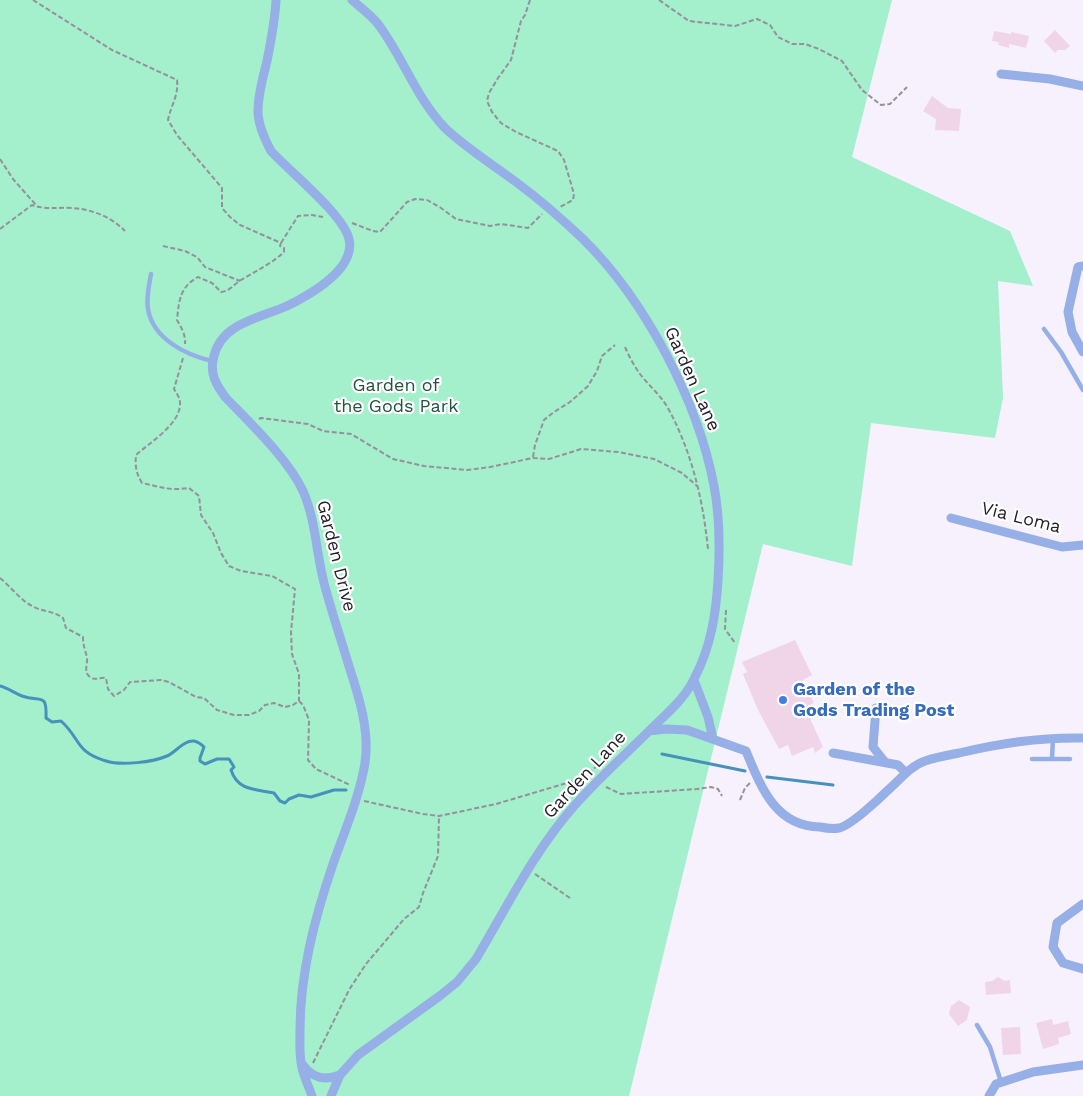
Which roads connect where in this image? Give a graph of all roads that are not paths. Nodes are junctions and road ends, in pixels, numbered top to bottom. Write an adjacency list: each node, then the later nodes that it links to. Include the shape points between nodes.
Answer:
1 (276, 0): 9 (street, via 260,92 259,124 271,151 339,220 349,239 349,252 344,264 330,280 288,306 234,328 223,337)
2 (352, 0): 13 (street, Garden Lane, via 377,22 427,106 445,128 552,211 584,241 627,290 653,331 691,409 704,446 719,521 720,558 714,619 707,650)
3 (1000, 74): 4 (street)
4 (1083, 86)
5 (1083, 266): 8 (street, via 1078,267 1068,312 1072,332)
6 (151, 274): 9 (lane, via 147,296 148,311 154,325 164,338 184,351)
7 (1044, 329): 10 (lane)
8 (1083, 352)
9 (212, 361): 28 (street, Garden Drive, via 217,386 286,465 302,490 316,533 326,589 364,718 365,760 359,790 310,941 300,1012)
10 (1083, 390)
11 (951, 518): 12 (street, Via Loma, via 1062,546)
12 (1083, 545)
13 (694, 680): 15 (street, Garden Lane, via 676,705); 18 (street)
14 (876, 708): 23 (street, via 873,747)
15 (649, 731): 18 (street, via 687,730); 30 (street, Garden Lane, via 575,805 556,829 467,971 441,996 358,1056)
16 (1054, 738): 17 (street); 21 (lane); 24 (street, via 988,746 926,760)
17 (1083, 738)
18 (713, 739): 24 (street, via 746,751 757,778 776,809 805,826 839,828)
19 (833, 753): 23 (street)
20 (1032, 759): 21 (lane)
21 (1052, 759): 22 (lane)
22 (1070, 759)
23 (885, 762): 24 (street, via 898,765)
24 (906, 773)
25 (1083, 904): 26 (street, via 1057,923 1053,947 1063,963)
26 (1083, 969)
27 (977, 1025): 31 (lane, via 990,1047)
28 (301, 1062): 30 (street, via 308,1071 323,1078); 32 (street, Garden Drive)
29 (1083, 1065): 31 (street, via 1033,1072)
30 (340, 1075): 33 (street, Garden Lane)
31 (1001, 1082): 34 (street)
32 (312, 1096)
33 (331, 1096)
34 (988, 1096)

